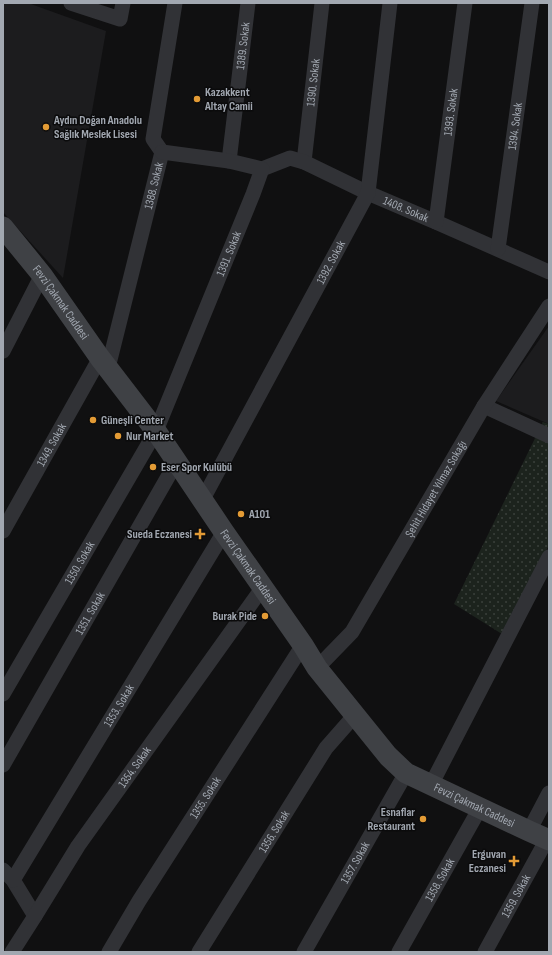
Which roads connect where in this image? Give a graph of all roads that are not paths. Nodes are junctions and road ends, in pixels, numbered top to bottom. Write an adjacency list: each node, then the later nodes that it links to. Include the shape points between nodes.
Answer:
1 (72, 3): 2 (street, via 120,19)
2 (123, 3)
3 (175, 3): 9 (street, 1388. Sokak, via 153,139)
4 (248, 3): 10 (street, 1389. Sokak)
5 (322, 3): 11 (street, 1390. Sokak)
6 (390, 3): 13 (street, 1392. Sokak)
7 (465, 3): 14 (street, 1393. Sokak)
8 (532, 3): 16 (street, 1394. Sokak)
9 (162, 152): 10 (street); 21 (street, 1388. Sokak)
10 (229, 161): 12 (street)
11 (304, 162): 12 (street, 1408. Sokak, via 290,158); 13 (street, 1408. Sokak)
12 (262, 168): 23 (street, 1391. Sokak)
13 (368, 193): 14 (street, 1408. Sokak); 26 (street, 1392. Sokak)
14 (436, 222): 16 (street, 1408. Sokak)
15 (3, 227): 18 (main road, Fevzi Çakmak Caddesi)
16 (498, 249): 17 (street, 1408. Sokak)
17 (549, 272)
18 (42, 275): 20 (street); 21 (main road, Fevzi Çakmak Caddesi)
19 (549, 306): 22 (street, Şehit Hidayet Yılmaz Sokağı)
20 (3, 350)
21 (104, 363): 23 (main road, Fevzi Çakmak Caddesi); 27 (street, 1349. Sokak)
22 (484, 406): 24 (street); 32 (street, Şehit Hidayet Yılmaz Sokağı, via 352,632)
23 (156, 431): 25 (main road, Fevzi Çakmak Caddesi); 33 (street, 1350. Sokak)
24 (549, 436)
25 (177, 461): 26 (main road, Fevzi Çakmak Caddesi); 35 (street, 1351. Sokak)
26 (203, 499): 28 (main road, Fevzi Çakmak Caddesi)
27 (3, 531)
28 (224, 532): 30 (main road, Fevzi Çakmak Caddesi); 41 (street, 1353. Sokak)
29 (549, 557): 37 (street)
30 (263, 587): 31 (main road, Fevzi Çakmak Caddesi); 42 (street, 1354. Sokak, via 78,846)
31 (303, 645): 32 (main road, Fevzi Çakmak Caddesi); 44 (street, 1355. Sokak)
32 (318, 668): 34 (main road, Fevzi Çakmak Caddesi)
33 (3, 694)
34 (355, 715): 36 (main road, Fevzi Çakmak Caddesi, via 388,756); 45 (street, 1356. Sokak, via 326,748)
35 (3, 765)
36 (406, 773): 37 (main road, Fevzi Çakmak Caddesi); 46 (street, 1357. Sokak)
37 (431, 785): 39 (main road, Fevzi Çakmak Caddesi)
38 (549, 793): 40 (street, 1359. Sokak)
39 (480, 808): 40 (main road, Fevzi Çakmak Caddesi); 47 (street, 1358. Sokak)
40 (542, 837): 48 (street, 1359. Sokak)
41 (8, 875): 42 (street)
42 (36, 916): 43 (street, 1354. Sokak)
43 (12, 952)
44 (109, 952)
45 (199, 952)
46 (304, 952)
47 (399, 952)
48 (485, 952)

